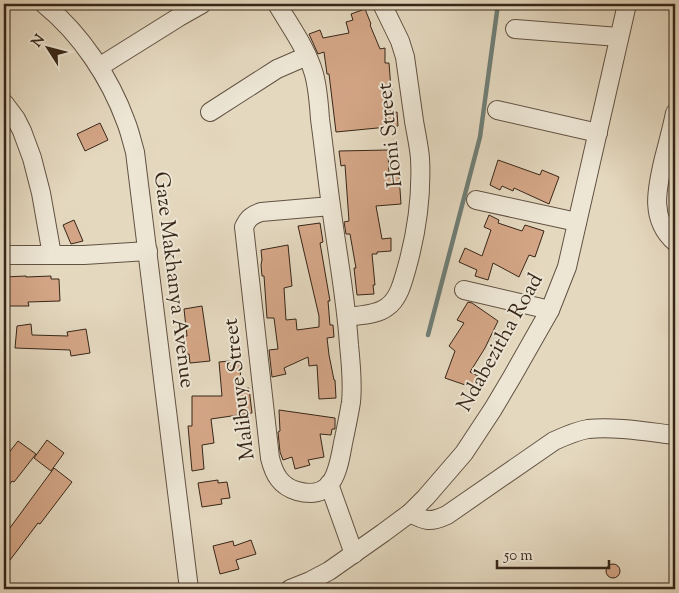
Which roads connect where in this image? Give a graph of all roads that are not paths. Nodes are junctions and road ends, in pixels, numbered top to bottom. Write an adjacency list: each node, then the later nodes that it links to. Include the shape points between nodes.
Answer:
1 (44, 4): 10 (street, Gaze Makhanya Avenue, via 78,38)
2 (202, 4): 6 (street)
3 (277, 4): 9 (street)
4 (382, 4): 25 (street, Honi Street, via 405,57 420,156 418,215 414,244 394,300 378,312)
5 (627, 4): 8 (street, Ndabezitha Road)
6 (176, 10): 10 (street)
7 (515, 29): 8 (street)
8 (619, 37): 15 (street, Ndabezitha Road)
9 (307, 56): 13 (street, via 277,69); 17 (street, via 316,84)
10 (99, 68): 20 (street, Gaze Makhanya Avenue, via 126,122 135,152)
11 (4, 104): 22 (street, via 16,119 32,158)
12 (497, 110): 15 (street)
13 (210, 112)
14 (675, 113): 19 (street, via 657,198 658,217)
15 (598, 133): 18 (street, Ndabezitha Road)
16 (476, 200): 18 (street)
17 (331, 206): 25 (street); 27 (street, Malibuye Street, via 261,212 249,217 244,227 273,471 280,482 304,493 313,493)
18 (577, 222): 24 (street, Ndabezitha Road, via 567,267)
19 (675, 242)
20 (148, 251): 22 (street); 30 (street, Gaze Makhanya Avenue)
21 (4, 255): 22 (street)
22 (52, 255)
23 (464, 290): 24 (street)
24 (550, 310): 28 (street, Ndabezitha Road, via 493,410 464,453)
25 (347, 318): 27 (street, via 351,401 339,466)
26 (675, 435): 28 (street, via 604,428 572,433 554,441 447,515 429,521)
27 (329, 484): 29 (street)
28 (410, 513): 29 (street, Ndabezitha Road)
29 (354, 554): 31 (street, Ndabezitha Road, via 329,571)
30 (189, 589)
31 (291, 589)

